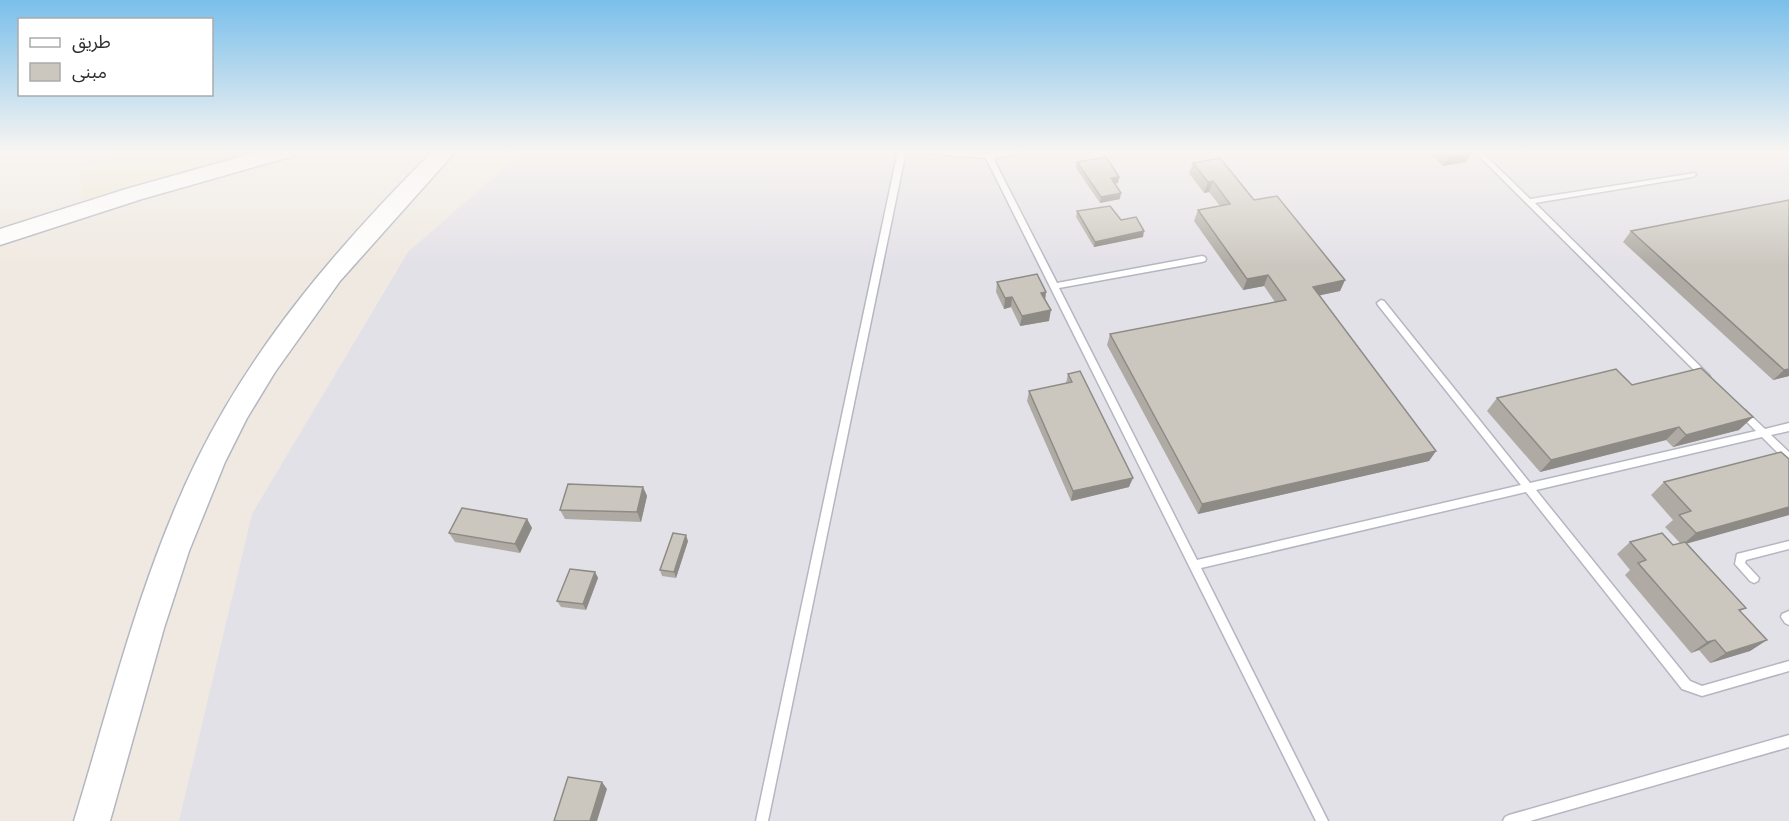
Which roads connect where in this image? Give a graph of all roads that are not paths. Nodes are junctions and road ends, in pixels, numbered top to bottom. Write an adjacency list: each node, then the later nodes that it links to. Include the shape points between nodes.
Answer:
1 (158, 189): 8 (main road)
2 (407, 189): 23 (main road, via 322,284 274,351 226,433 188,512 160,590)
3 (894, 189): 24 (lane)
4 (1006, 189): 10 (lane)
5 (1516, 189): 7 (lane)
6 (1606, 189): 7 (lane)
7 (1529, 202): 12 (lane)
8 (0, 237)
9 (1202, 259): 10 (lane)
10 (1054, 286): 19 (lane)
11 (1382, 303): 17 (lane)
12 (1713, 384)
13 (1738, 408): 15 (lane)
14 (1789, 427): 15 (lane)
15 (1763, 433): 16 (lane); 17 (lane)
16 (1789, 458)
17 (1528, 488): 19 (lane); 21 (lane, via 1686,685 1702,691)
18 (1789, 545): 20 (lane, via 1741,557 1740,564)
19 (1194, 565): 25 (lane)
20 (1754, 578)
21 (1789, 666)
22 (1789, 741): 26 (lane)
23 (93, 821)
24 (762, 821)
25 (1322, 821)
26 (1509, 821)

